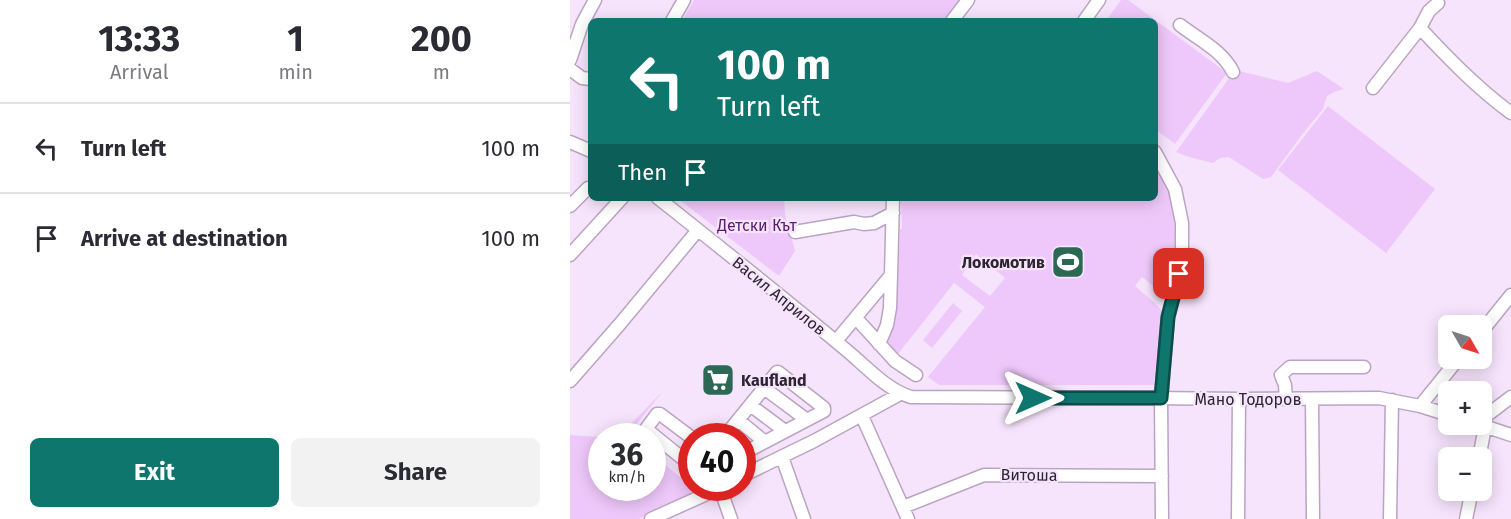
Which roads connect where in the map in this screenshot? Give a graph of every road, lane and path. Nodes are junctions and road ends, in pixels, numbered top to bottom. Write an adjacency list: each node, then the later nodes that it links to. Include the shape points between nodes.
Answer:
1 (595, 0): 11 (street)
2 (684, 0): 6 (street)
3 (968, 0): 7 (street)
4 (1099, 0): 8 (street)
5 (1438, 3): 10 (street)
6 (674, 18)
7 (954, 18)
8 (1086, 18)
9 (1180, 25): 13 (street, via 1218,52)
10 (1420, 28): 15 (street); 16 (street, via 1474,83)
11 (570, 60)
12 (570, 69): 14 (street)
13 (1233, 72)
14 (588, 79)
15 (1373, 88)
16 (1511, 113)
17 (570, 142): 18 (street)
18 (588, 150)
19 (1158, 158): 44 (street, via 1175,189 1182,223 1182,255 1168,317)
20 (588, 188): 22 (street)
21 (588, 189): 26 (street)
22 (570, 194)
23 (619, 201): 30 (street)
24 (662, 201): 28 (street, Васил Априлов)
25 (893, 201): 27 (street)
26 (570, 206)
27 (893, 213): 29 (street, via 874,223 854,222); 31 (street)
28 (698, 230): 35 (street, Васил Априлов); 40 (street)
29 (795, 232)
30 (570, 255)
31 (891, 275): 33 (street); 36 (street, via 890,309)
32 (1511, 295): 34 (street)
33 (855, 318): 35 (street); 36 (street)
34 (1492, 319)
35 (836, 341): 42 (street, Васил Априлов)
36 (879, 344): 39 (street)
37 (1364, 367): 46 (street, via 1290,367 1281,375)
38 (1450, 369): 50 (street)
39 (916, 375)
40 (570, 381)
41 (764, 388): 49 (street); 55 (street); 55 (street, via 778,372 824,408)
42 (900, 394): 44 (street, Мано Тодоров, via 937,398); 53 (street)
43 (1511, 397): 52 (street)
44 (1161, 398): 45 (street, Мано Тодоров); 67 (street)
45 (1239, 399): 46 (street, Мано Тодоров); 77 (street)
46 (1286, 399): 47 (street, Мано Тодоров)
47 (1312, 399): 48 (street, Мано Тодоров); 78 (street)
48 (1392, 400): 50 (street, Мано Тодоров); 79 (street)
49 (750, 405): 54 (street); 59 (street)
50 (1420, 406): 51 (street, Мано Тодоров)
51 (1438, 412)
52 (1492, 414)
53 (862, 416): 61 (street); 71 (street)
54 (738, 420): 56 (street); 62 (street)
55 (804, 422): 59 (street); 61 (street)
56 (736, 423)
57 (1492, 427): 60 (street)
58 (678, 428): 64 (street, via 657,414 646,429)
59 (785, 431): 62 (street)
60 (1511, 435)
61 (814, 441): 65 (street)
62 (765, 442): 63 (street)
63 (756, 446)
64 (678, 455)
65 (782, 457): 66 (street); 74 (street)
66 (756, 470)
67 (1162, 476): 71 (street, Витоша, via 984,475); 76 (street)
68 (691, 501): 72 (street)
69 (725, 501): 73 (street)
70 (1470, 501): 80 (street)
71 (903, 507): 75 (street)
72 (651, 519)
73 (731, 519)
74 (804, 519)
75 (908, 519)
76 (1162, 519)
77 (1238, 519)
78 (1313, 519)
79 (1390, 519)
80 (1466, 519)

